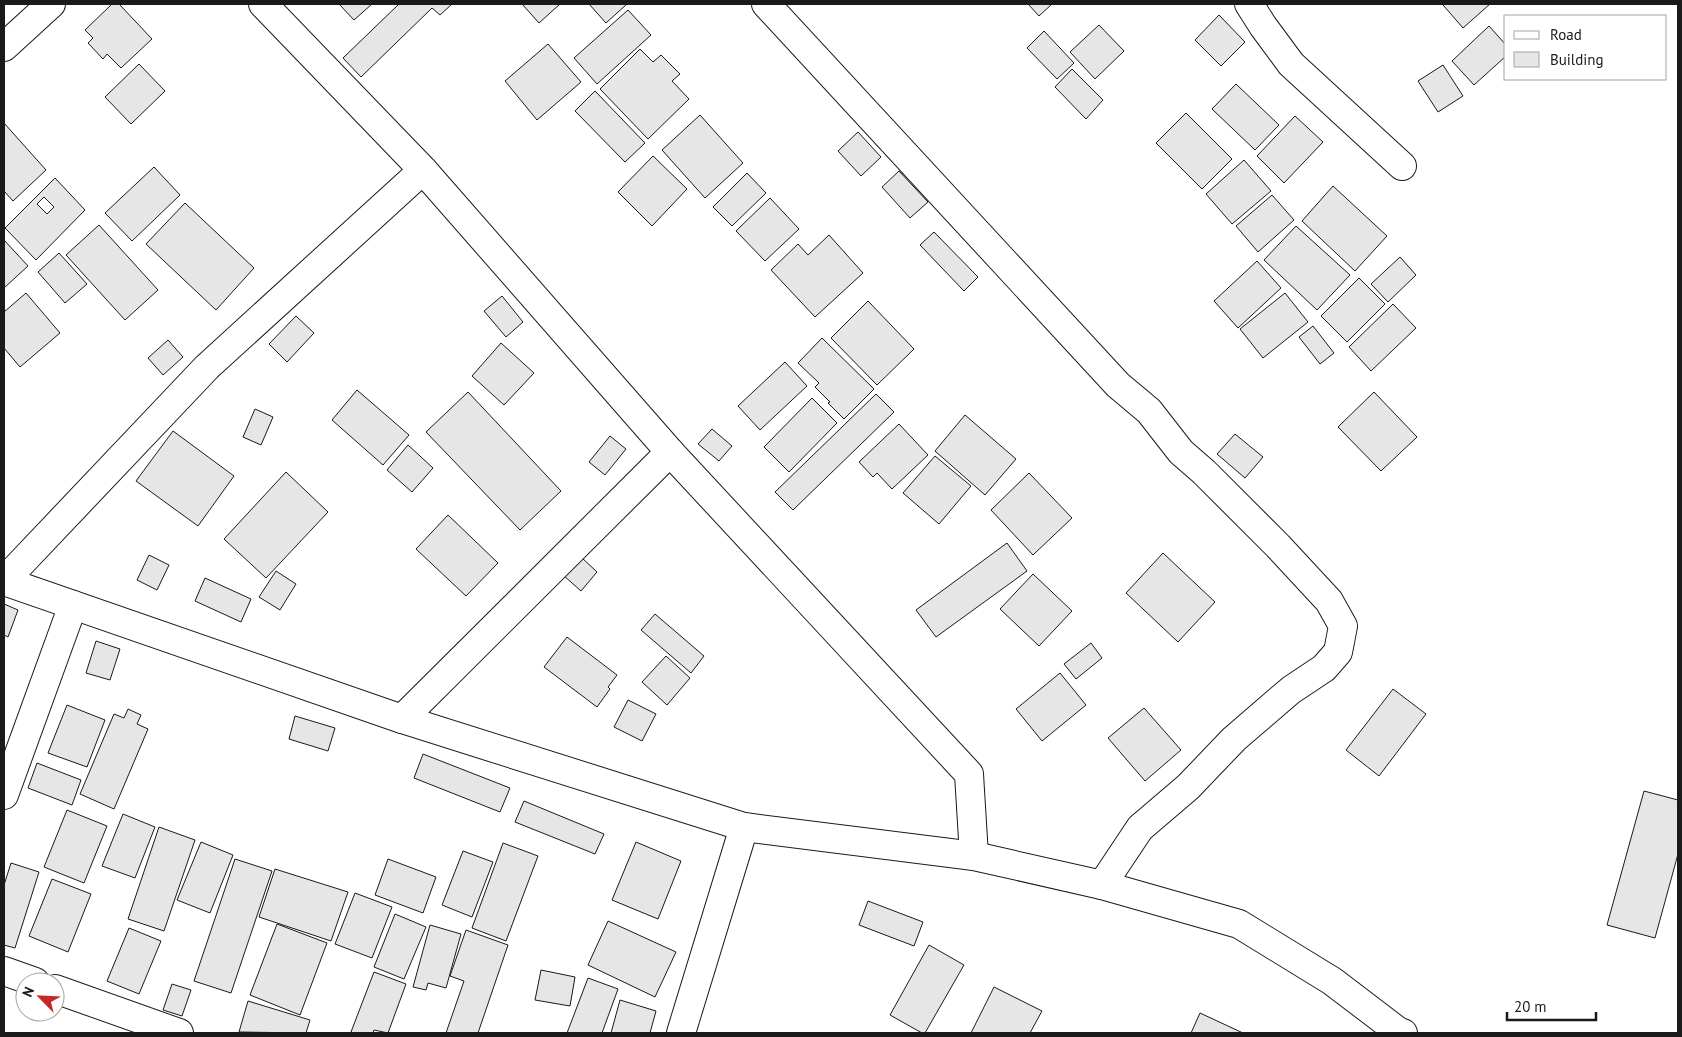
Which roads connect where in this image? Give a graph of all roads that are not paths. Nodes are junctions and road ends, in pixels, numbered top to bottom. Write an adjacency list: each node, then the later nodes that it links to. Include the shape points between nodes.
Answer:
1 (51, 4): 5 (street)
2 (263, 4): 7 (street)
3 (766, 4): 15 (street, via 1118,385 1149,411 1181,452 1278,546 1329,601 1343,626 1338,652 1324,668 1292,690 1234,739 1188,787 1140,828)
4 (1249, 4): 6 (street, via 1291,64)
5 (4, 48)
6 (1402, 166)
7 (423, 170): 8 (street); 9 (street, via 207,367)
8 (670, 452): 11 (street); 14 (street, via 969,774)
9 (4, 581): 10 (street)
10 (73, 605): 11 (street); 12 (street)
11 (402, 720): 13 (street)
12 (4, 795)
13 (744, 828): 14 (street); 18 (street)
14 (974, 856): 15 (street)
15 (1102, 885): 19 (street, via 1239,924 1332,981)
16 (65, 993): 17 (street)
17 (180, 1033)
18 (681, 1033)
19 (1403, 1033)

